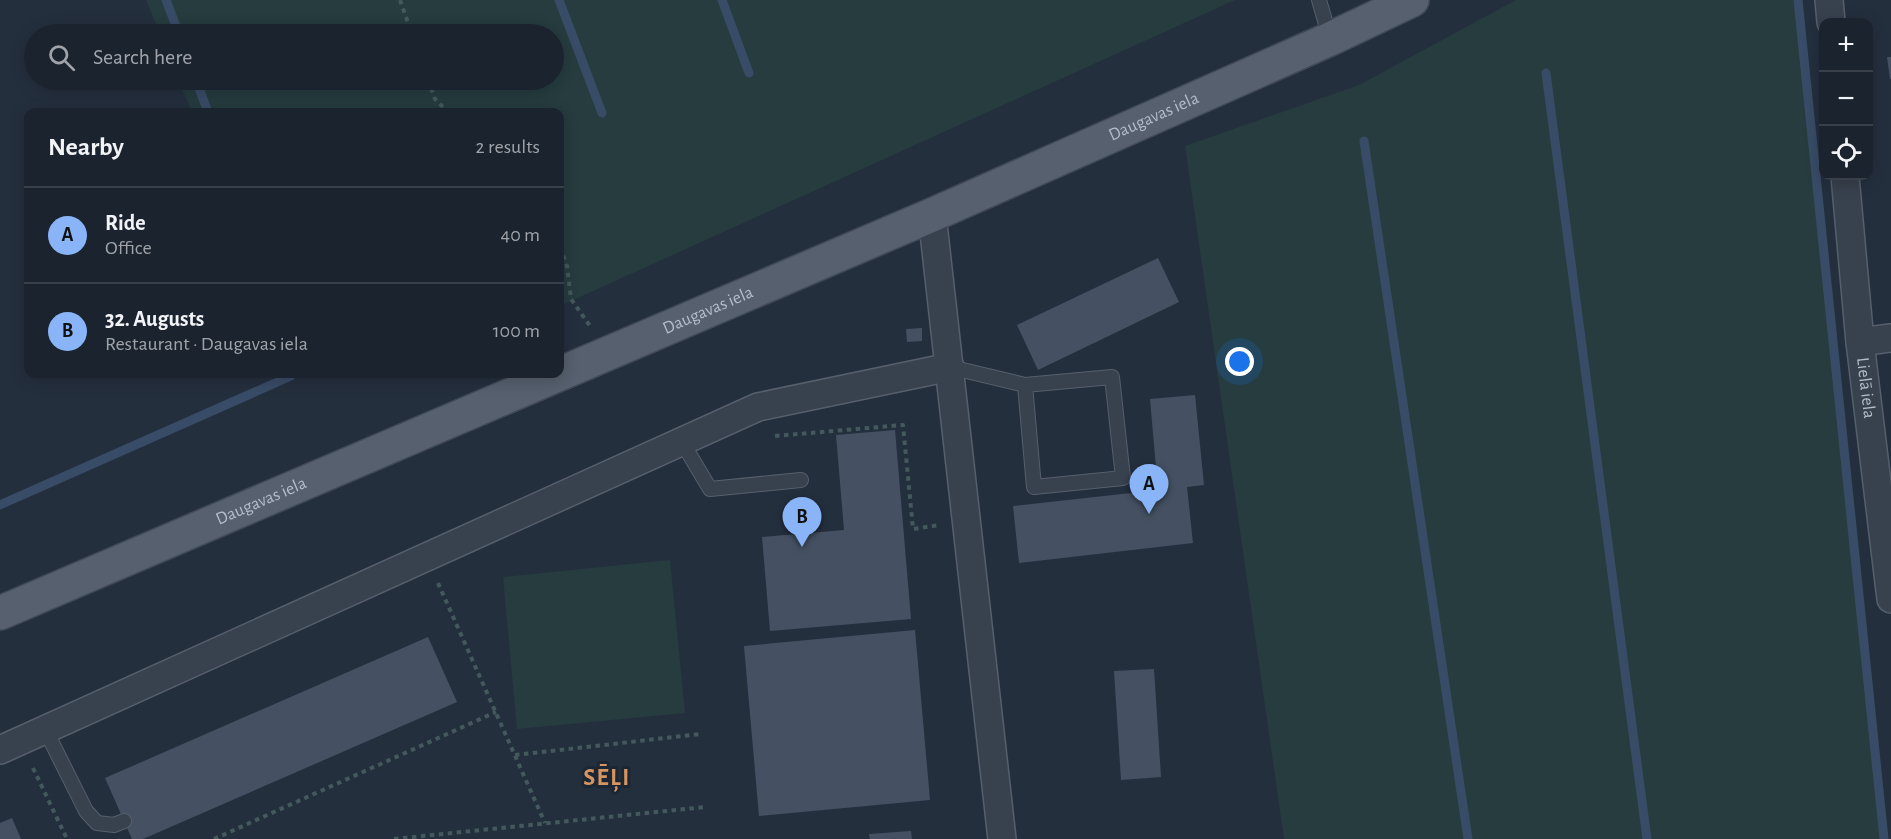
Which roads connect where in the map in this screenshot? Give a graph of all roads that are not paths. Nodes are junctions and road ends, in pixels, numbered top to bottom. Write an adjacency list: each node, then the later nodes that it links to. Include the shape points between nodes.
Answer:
1 (1319, 0): 5 (lane)
2 (1412, 0): 5 (main road, Daugavas iela)
3 (1828, 0): 4 (street)
4 (1830, 18)
5 (1330, 39): 7 (main road, Daugavas iela)
6 (1845, 180): 9 (street, Lielā iela)
7 (932, 215): 10 (street); 11 (main road, Daugavas iela)
8 (1891, 338): 9 (street)
9 (1860, 342): 16 (street, Lielā iela)
10 (950, 367): 13 (lane); 14 (street, via 758,407); 21 (street)
11 (564, 372)
12 (550, 378): 17 (main road, Daugavas iela)
13 (1024, 385): 13 (lane, via 1034,487 1123,478 1112,377)
14 (682, 442): 15 (lane, via 710,489); 18 (street)
15 (801, 480)
16 (1891, 599)
17 (0, 613)
18 (45, 729): 19 (street); 20 (lane, via 86,811 97,823 114,825)
19 (0, 750)
20 (123, 821)
21 (1002, 839)

